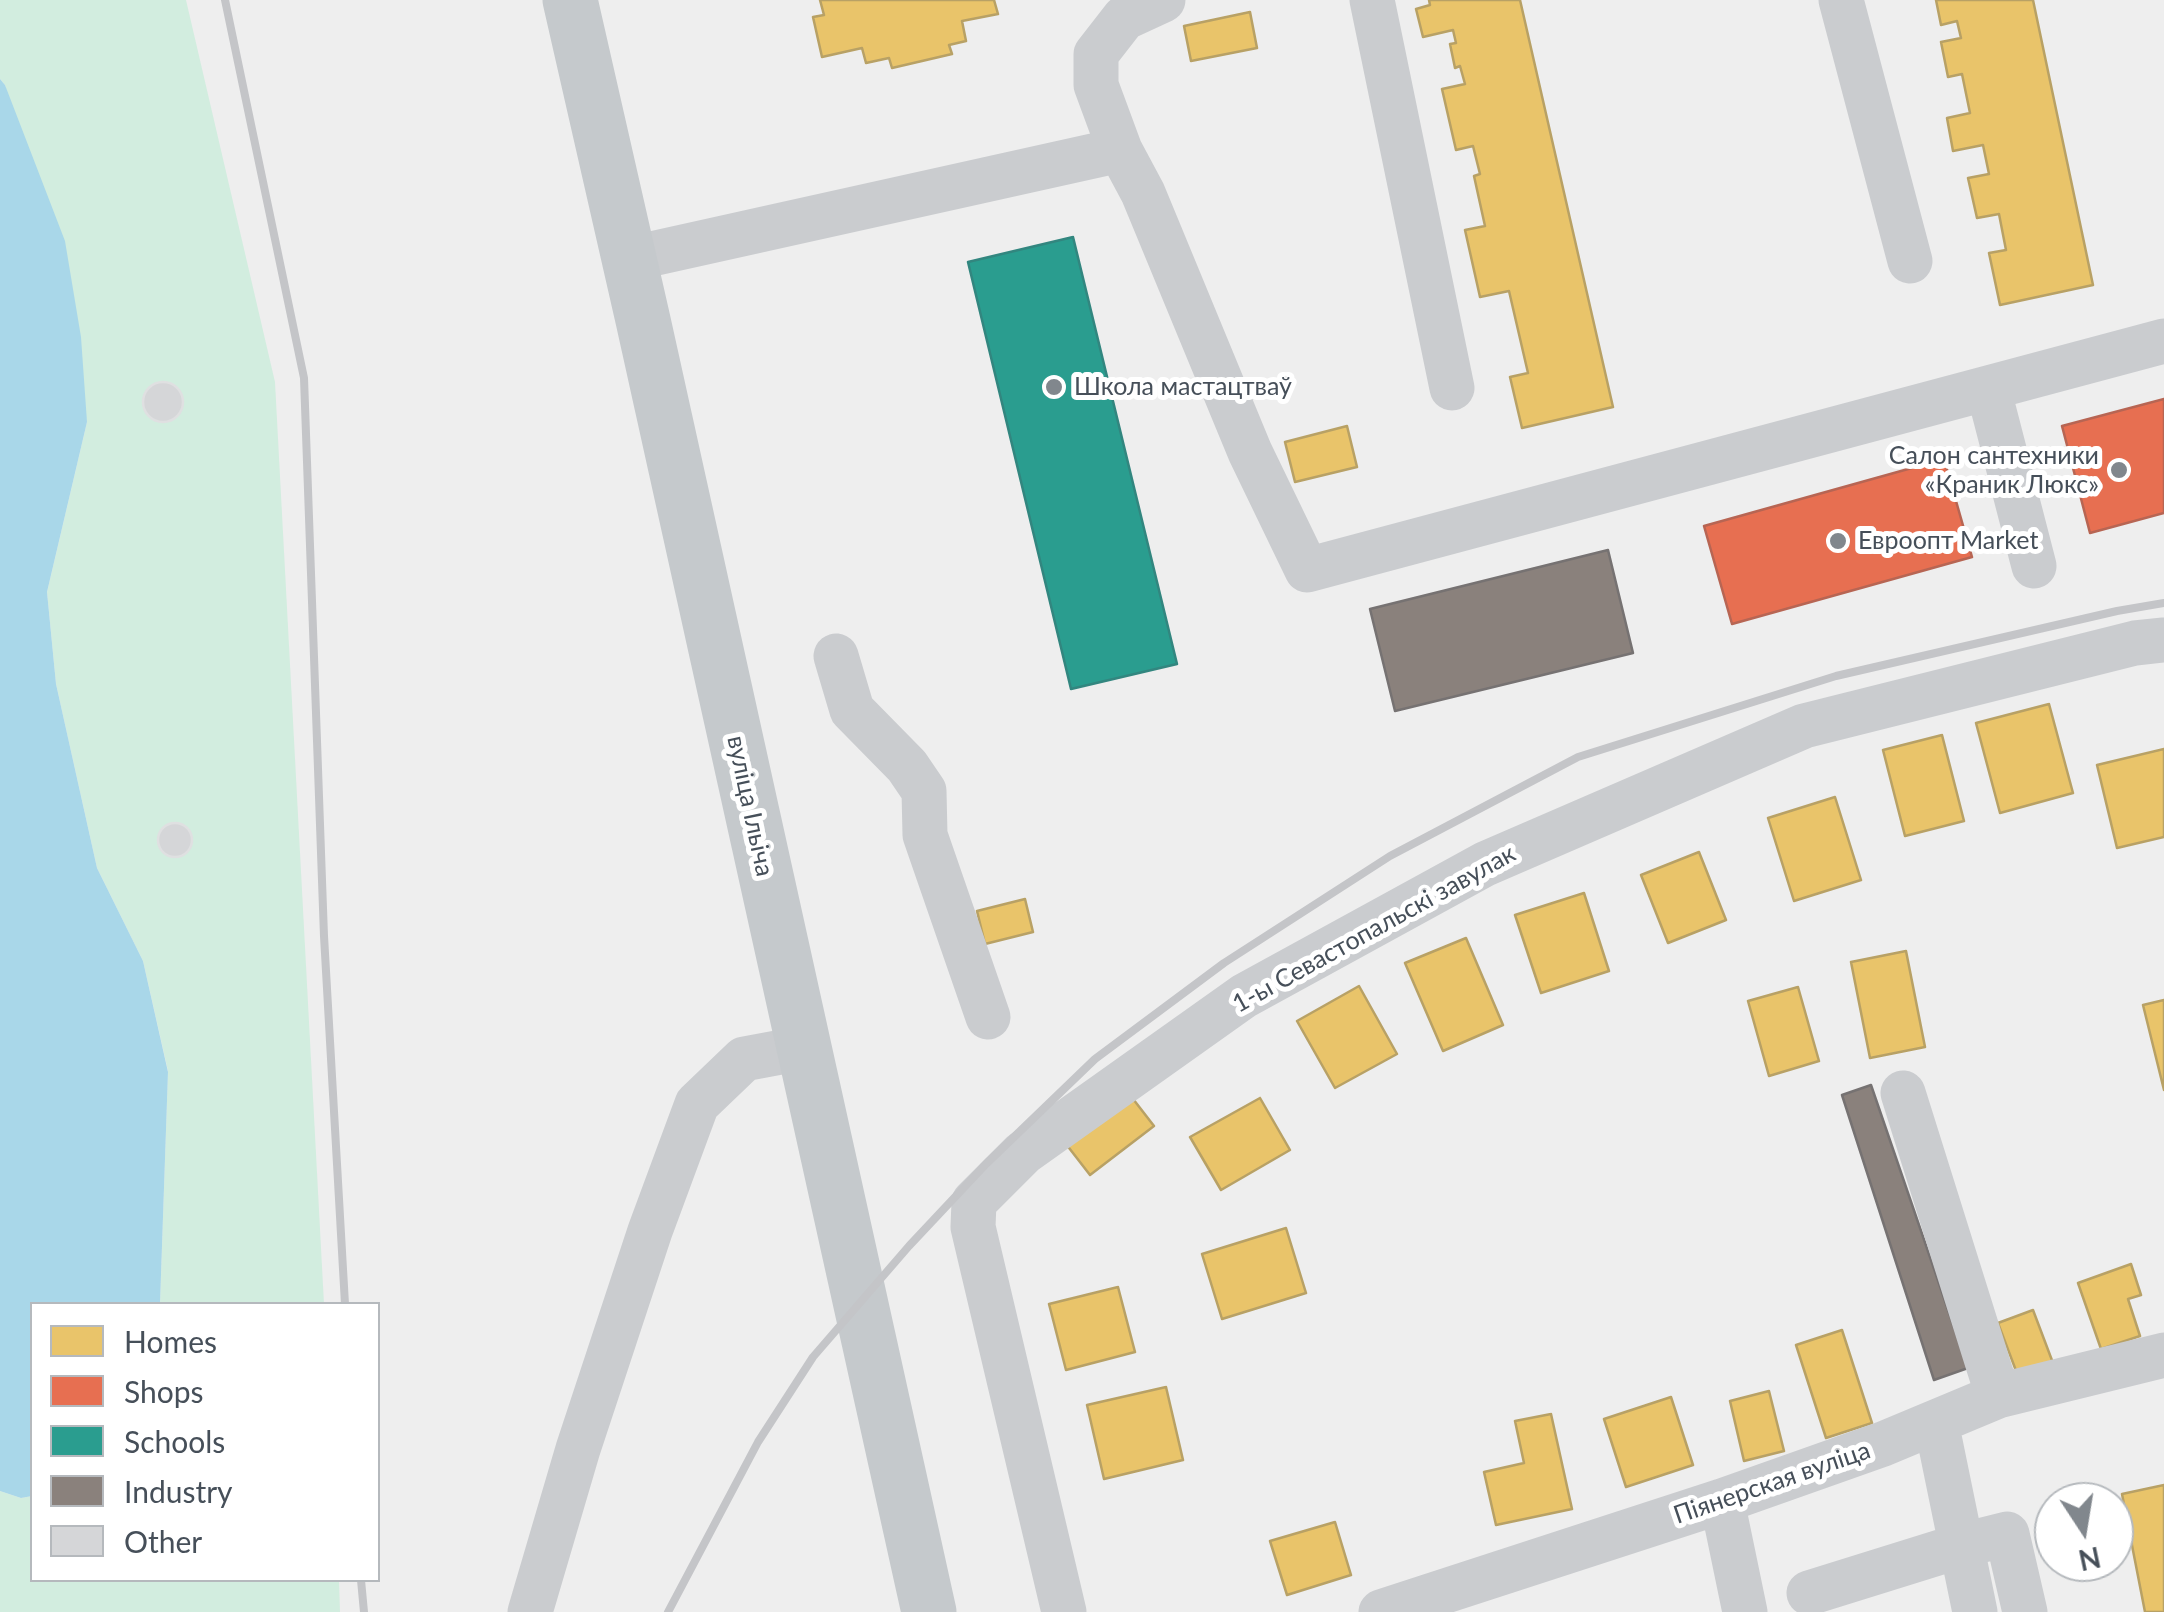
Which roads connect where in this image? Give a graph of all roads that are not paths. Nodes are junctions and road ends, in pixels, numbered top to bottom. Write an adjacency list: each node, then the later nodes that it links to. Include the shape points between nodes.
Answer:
1 (570, 0): 6 (main road, вуліца Ільіча)
2 (1163, 0): 5 (street, via 1124,18 1096,54 1096,85)
3 (1372, 0): 9 (street)
4 (1841, 0): 7 (street)
5 (1120, 150): 6 (street); 10 (street, via 1307,570)
6 (629, 259): 15 (main road, вуліца Ільіча)
7 (1910, 261)
8 (2164, 340): 10 (street)
9 (1452, 388)
10 (1988, 388): 11 (street)
11 (2034, 566)
12 (2164, 640): 25 (street, 1-ы Севастопальскі завулак, via 1804,726 1485,864 1244,996 1023,1153 974,1202 973,1228)
13 (836, 656): 14 (street, via 852,710 924,791 925,834)
14 (988, 1018)
15 (803, 1048): 23 (street, via 744,1058 697,1104 589,1415); 24 (main road, вуліца Ільіча)
16 (1903, 1093): 18 (street)
17 (2164, 1355): 18 (street, Піянерская вуліца)
18 (1998, 1396): 19 (street, Піянерская вуліца)
19 (1936, 1422): 20 (street, Піянерская вуліца); 21 (street)
20 (1722, 1501): 26 (street, Піянерская вуліца); 27 (street)
21 (1963, 1546): 22 (street); 28 (street); 29 (street, via 2007,1534)
22 (1810, 1594)
23 (530, 1612)
24 (929, 1612)
25 (1064, 1612)
26 (1381, 1612)
27 (1745, 1612)
28 (1976, 1612)
29 (2025, 1612)

